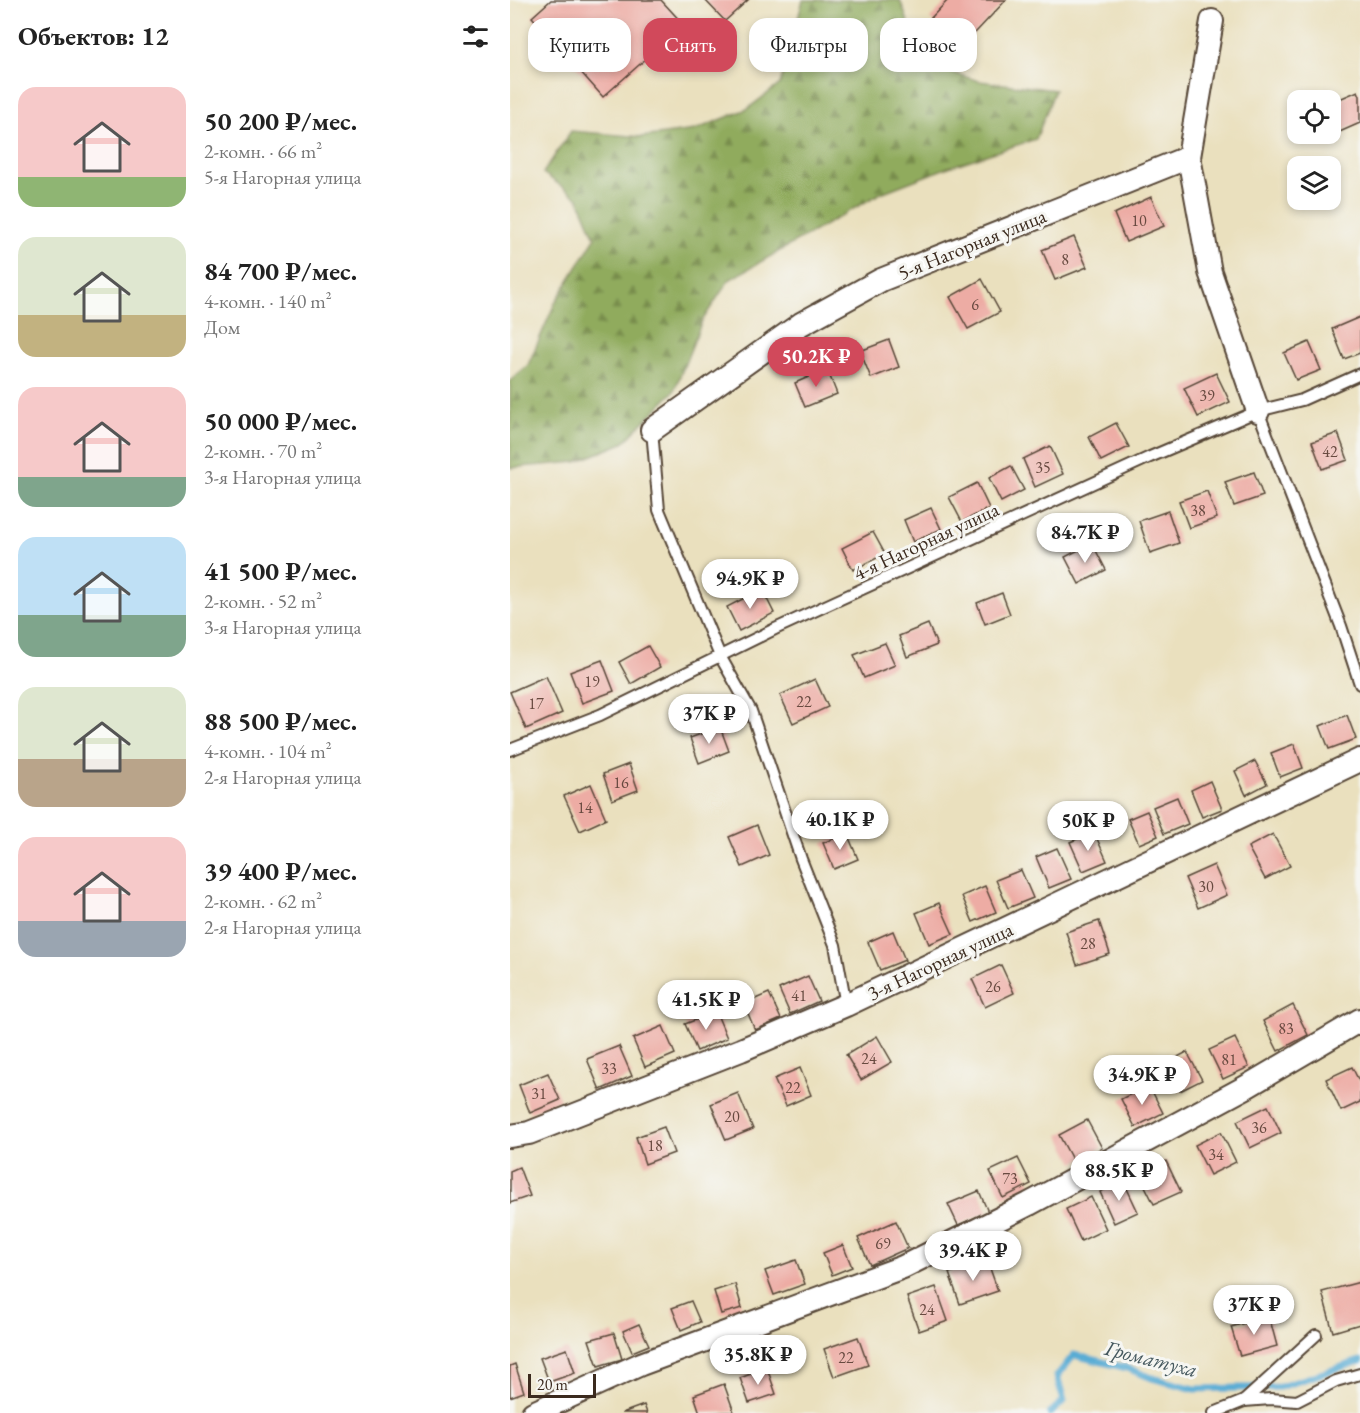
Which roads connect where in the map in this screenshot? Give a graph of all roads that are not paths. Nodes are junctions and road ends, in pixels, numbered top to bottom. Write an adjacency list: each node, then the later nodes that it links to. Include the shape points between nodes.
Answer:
1 (1212, 21): 2 (street)
2 (1189, 157): 4 (street, via 1210,272); 5 (street, 5-я Нагорная улица, via 881,280 801,324)
3 (1360, 374): 4 (lane, 4-я Нагорная улица, via 1302,400)
4 (1258, 411): 6 (lane, 4-я Нагорная улица); 7 (lane)
5 (652, 430): 6 (lane, via 659,510)
6 (720, 656): 8 (lane, 4-я Нагорная улица, via 600,715); 10 (lane, via 751,711 835,945)
7 (1360, 684)
8 (510, 750)
9 (1360, 760): 10 (street, 3-я Нагорная улица)
10 (846, 1005): 12 (street, 3-я Нагорная улица, via 529,1133)
11 (1360, 1020): 16 (street, via 1246,1087 903,1267 641,1364)
12 (510, 1136)
13 (1316, 1335): 15 (lane)
14 (1360, 1374): 15 (lane, via 1335,1381 1297,1401)
15 (1244, 1401): 17 (lane)
16 (533, 1413)
17 (1214, 1413)

